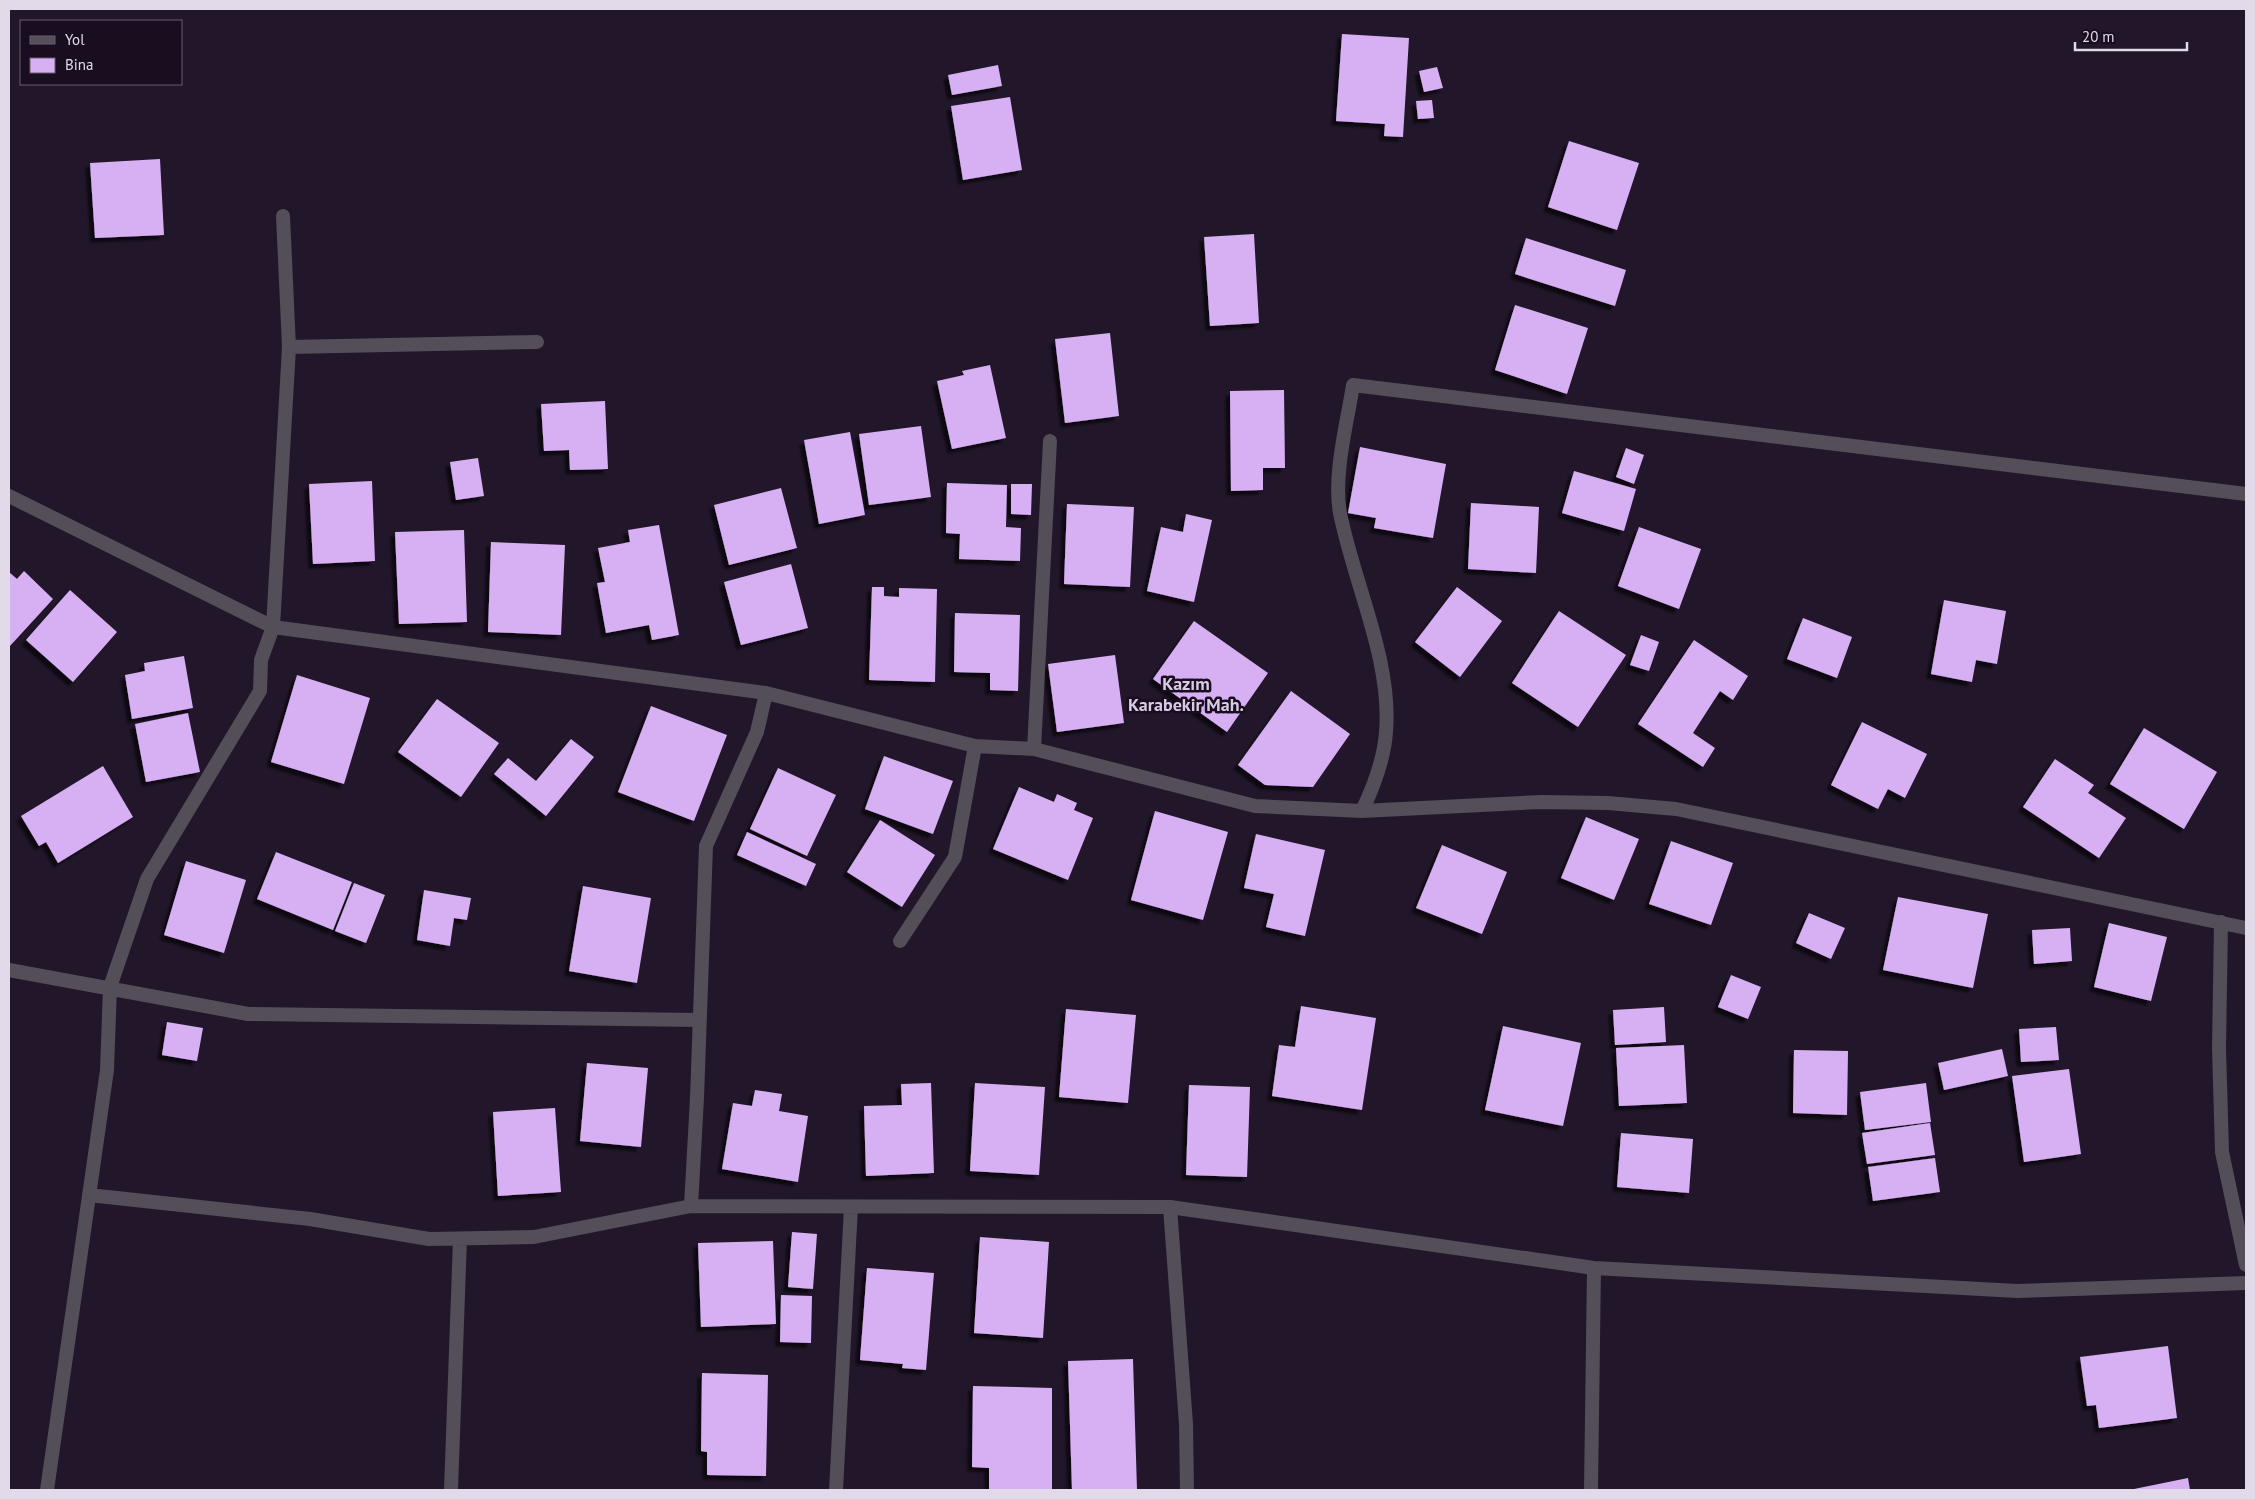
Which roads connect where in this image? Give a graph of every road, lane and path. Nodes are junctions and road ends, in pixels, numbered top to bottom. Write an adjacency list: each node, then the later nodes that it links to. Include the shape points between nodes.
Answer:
1 (283, 216): 3 (street)
2 (537, 342): 3 (street)
3 (289, 347): 7 (street)
4 (1050, 441): 10 (street)
5 (2246, 494): 11 (street, via 1353,385 1339,474 1340,512 1383,675 1387,704 1382,760)
6 (9, 496): 7 (street)
7 (273, 627): 8 (street); 16 (street, via 261,660 260,691 147,879)
8 (766, 693): 9 (street); 17 (street, via 757,732 706,846)
9 (975, 746): 10 (street); 14 (street, via 955,857)
10 (1034, 749): 11 (street, via 1255,806)
11 (1362, 811): 12 (street, via 1542,802 1676,809)
12 (2221, 922): 13 (street); 23 (street, via 2219,1048 2222,1152)
13 (2246, 928)
14 (900, 941)
15 (9, 970): 16 (street)
16 (110, 986): 17 (street, via 248,1014); 18 (street, via 107,1070)
17 (700, 1020): 19 (street)
18 (89, 1195): 22 (street, via 310,1219 429,1239); 26 (street)
19 (691, 1206): 20 (street); 22 (street, via 534,1238)
20 (851, 1207): 21 (street); 28 (street)
21 (1170, 1207): 24 (street); 29 (street, via 1186,1424)
22 (460, 1239): 27 (street)
23 (2246, 1265)
24 (1594, 1268): 25 (street, via 2018,1291); 30 (street)
25 (2246, 1283)
26 (47, 1490)
27 (451, 1490)
28 (836, 1490)
29 (1187, 1490)
30 (1591, 1490)

